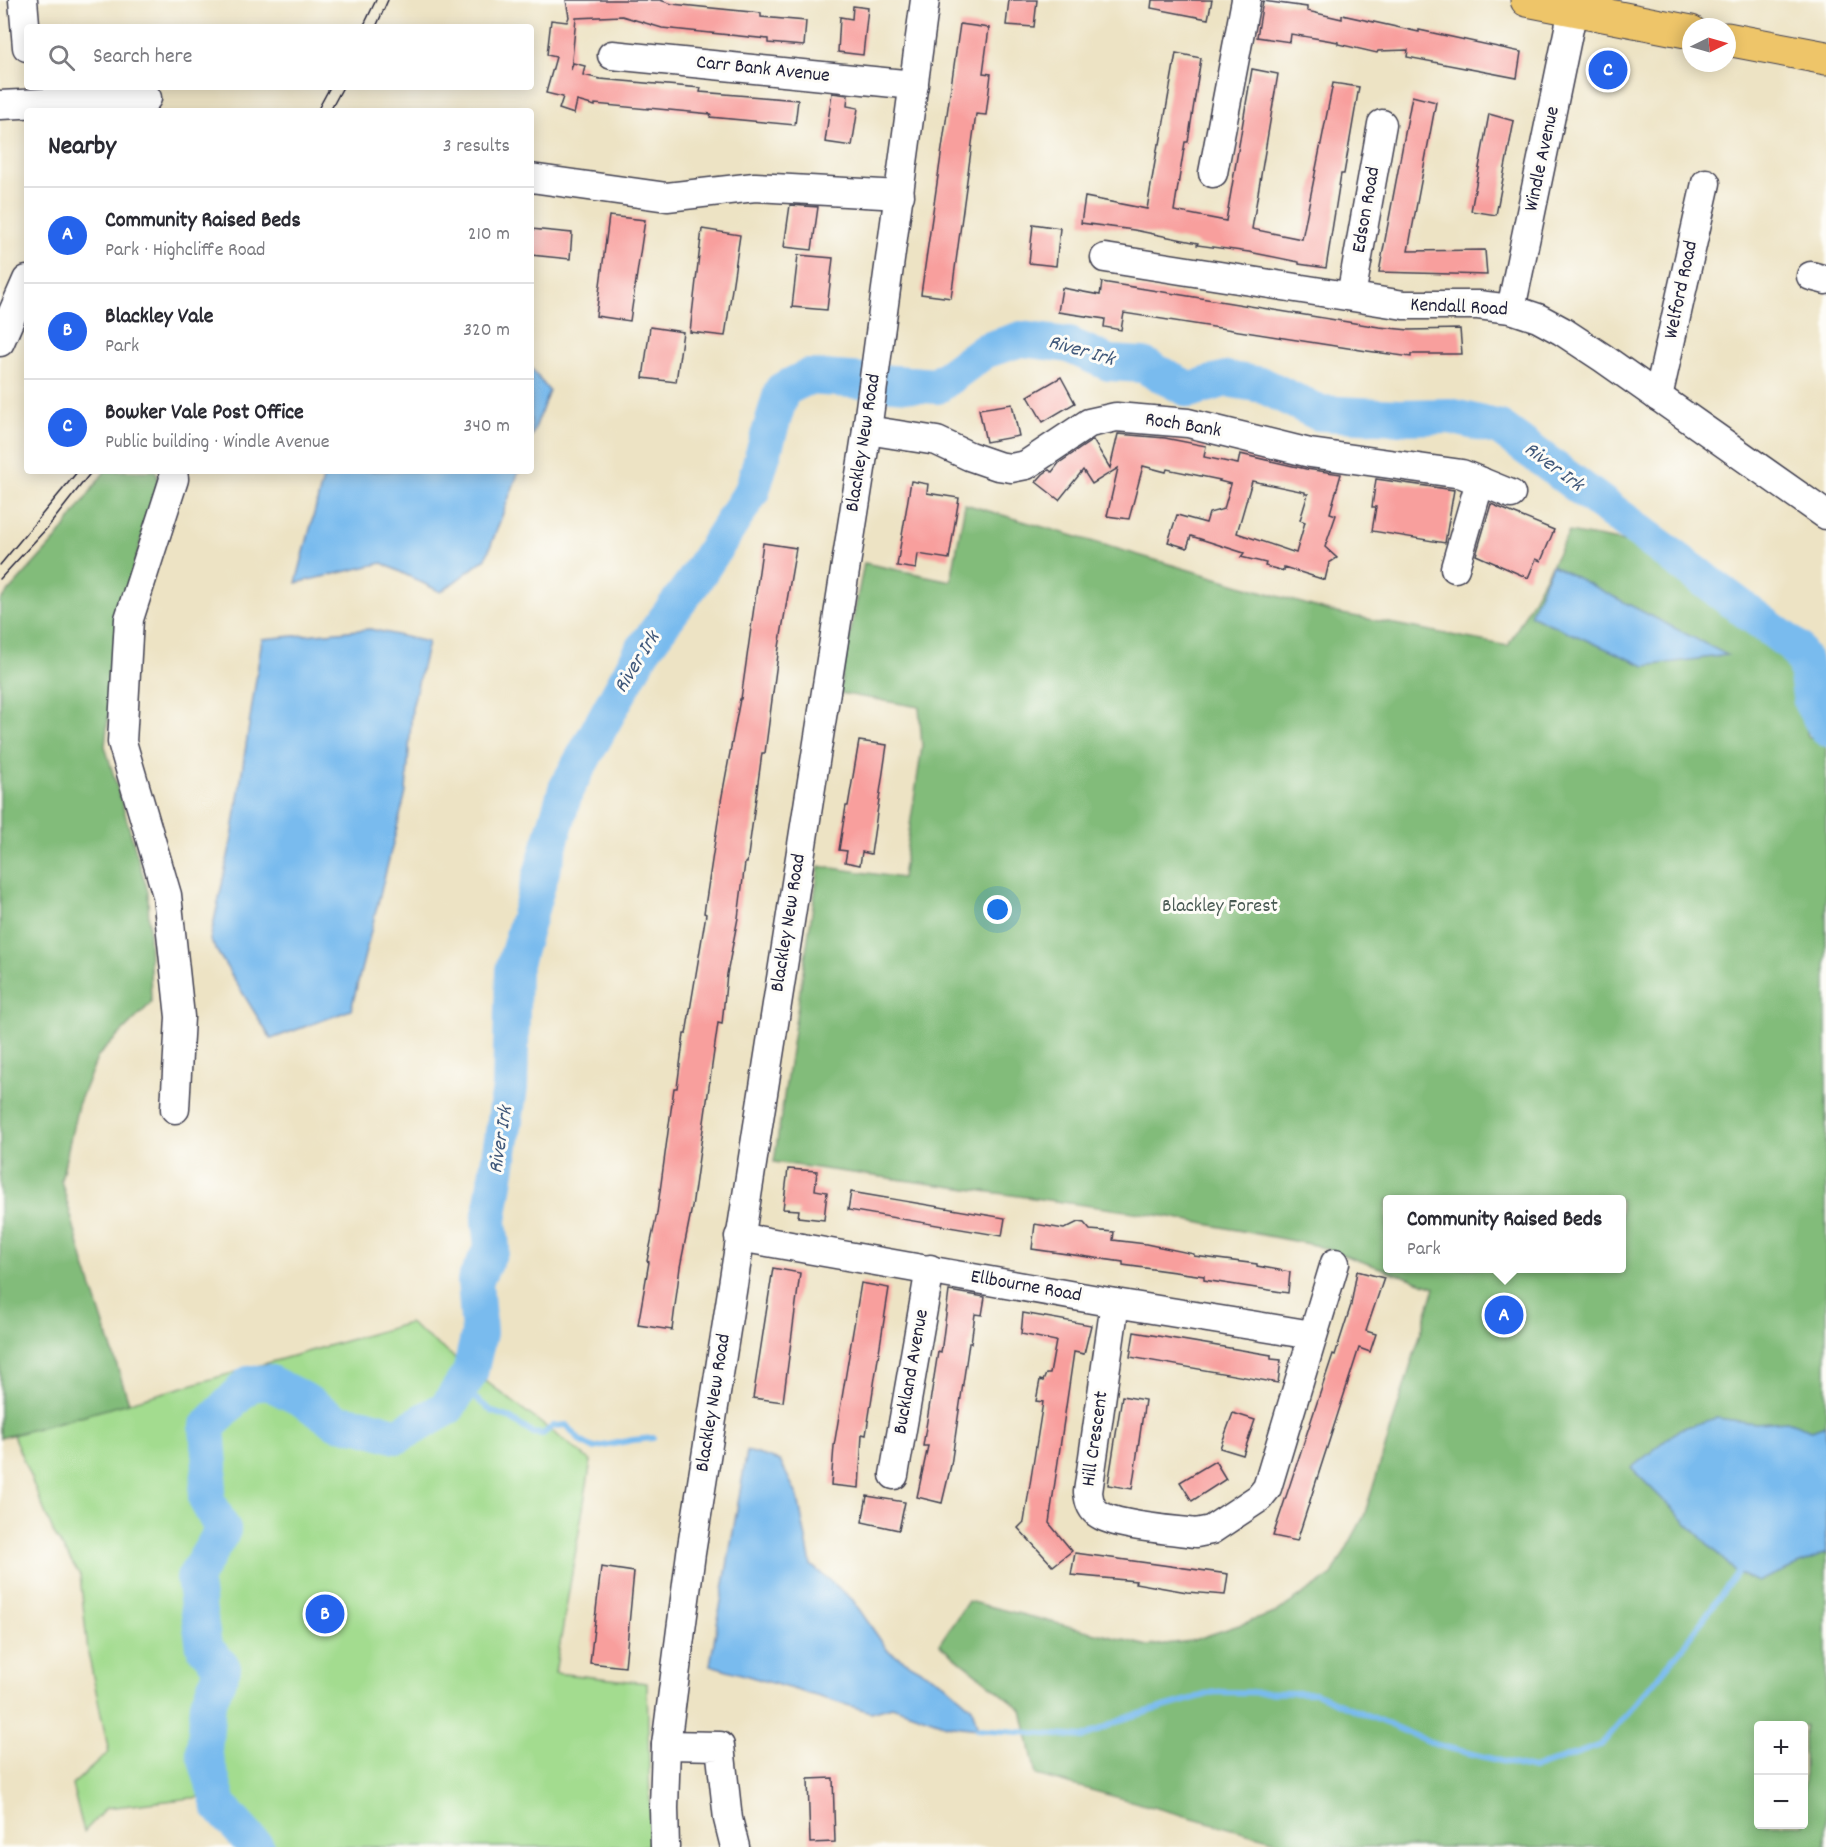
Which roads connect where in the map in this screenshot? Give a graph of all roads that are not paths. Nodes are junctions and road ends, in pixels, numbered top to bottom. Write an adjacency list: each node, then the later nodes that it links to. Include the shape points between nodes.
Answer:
1 (23, 0): 6 (street)
2 (925, 0): 11 (street, Blackley New Road)
3 (1246, 0): 16 (street)
4 (1527, 0): 5 (highway)
5 (1573, 9): 7 (highway); 23 (street, Windle Avenue)
6 (25, 24)
7 (1682, 30)
8 (1736, 41): 10 (highway)
9 (612, 55): 11 (street, Carr Bank Avenue)
10 (1826, 58)
11 (914, 85): 19 (street, Blackley New Road)
12 (147, 98): 13 (street)
13 (31, 100): 14 (street)
14 (0, 105)
15 (1382, 123): 22 (street, Edson Road)
16 (1212, 172)
17 (534, 178): 19 (street, via 667,197 755,187)
18 (1706, 183): 25 (street, Welford Road)
19 (900, 195): 26 (street, Blackley New Road)
20 (1105, 258): 22 (street, Kendall Road)
21 (24, 287): 24 (street)
22 (1351, 296): 23 (street, Kendall Road, via 1404,305)
23 (1511, 309): 25 (street, Kendall Road, via 1562,331)
24 (0, 342)
25 (1658, 397): 30 (street, Kendall Road)
26 (867, 430): 28 (street, Roch Bank, via 937,441 969,456 1011,468 1026,465 1089,423 1116,417 1188,423 1310,453 1462,474); 33 (street, Blackley New Road)
27 (173, 474): 32 (street, via 129,619 122,742 167,895 180,1017)
28 (1480, 482): 29 (street, Roch Bank); 31 (street)
29 (1511, 494)
30 (1826, 515)
31 (1455, 568)
32 (176, 1109)
33 (739, 1237): 35 (street, Ellbourne Road); 39 (street, Blackley New Road)
34 (1335, 1263): 37 (street, Hill Crescent)
35 (930, 1269): 36 (street, Ellbourne Road); 38 (street, Buckland Avenue)
36 (1115, 1303): 37 (street, Ellbourne Road); 37 (street, Hill Crescent, via 1088,1492 1089,1504 1096,1512 1115,1521 1203,1532 1259,1498 1267,1488)
37 (1312, 1335)
38 (894, 1475)
39 (666, 1745): 40 (street, Blackley New Road); 41 (street, via 720,1746)
40 (665, 1847)
41 (735, 1847)

